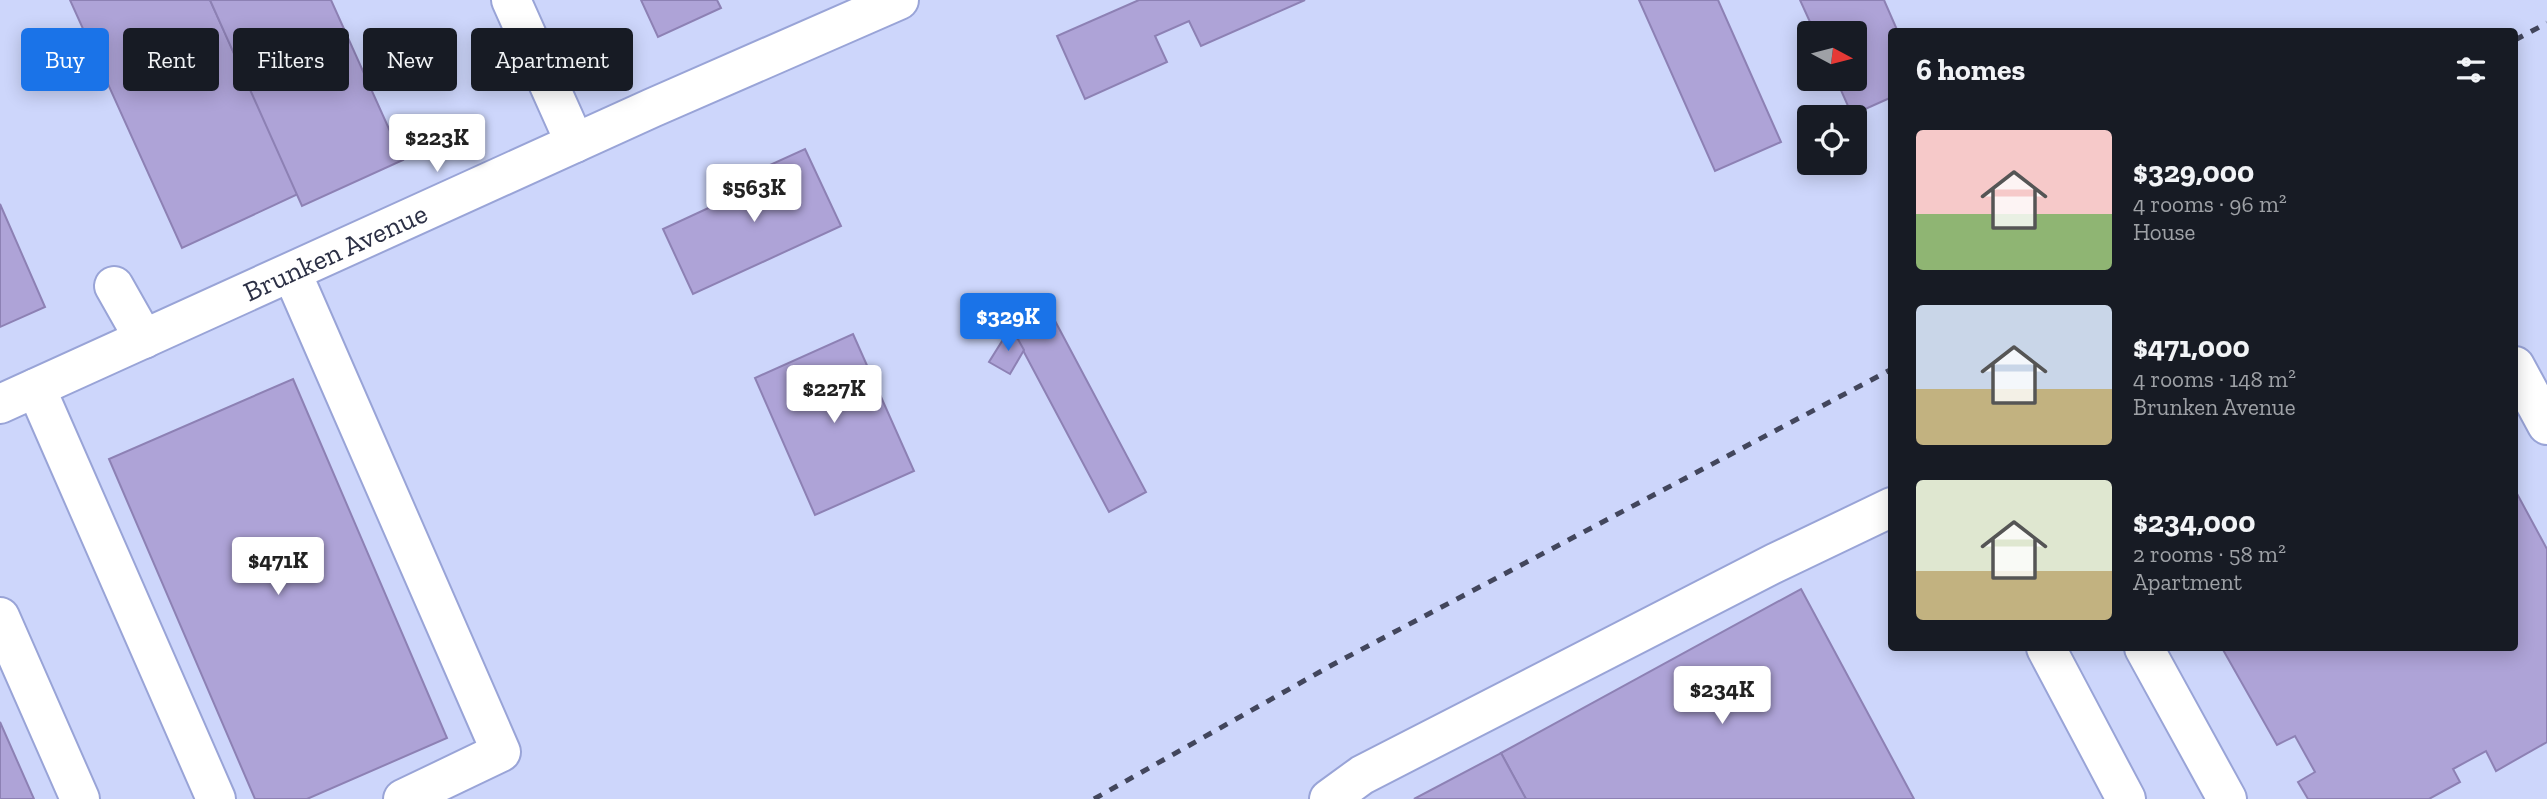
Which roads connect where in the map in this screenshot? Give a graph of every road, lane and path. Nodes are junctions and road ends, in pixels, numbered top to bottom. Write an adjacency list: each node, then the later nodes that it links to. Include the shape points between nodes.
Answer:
1 (511, 0): 3 (street)
2 (899, 0): 3 (street, Brunken Avenue)
3 (575, 143): 4 (street, Brunken Avenue)
4 (292, 272): 6 (street, Brunken Avenue); 17 (street, via 501,752)
5 (114, 286): 6 (street)
6 (144, 339): 8 (street, Brunken Avenue)
7 (2518, 372): 10 (street)
8 (36, 388): 9 (street, Brunken Avenue); 16 (street)
9 (0, 404)
10 (2547, 425)
11 (1888, 509): 18 (street, via 1362,775)
12 (0, 617): 15 (street)
13 (2048, 651): 19 (street)
14 (2146, 651): 20 (street)
15 (80, 799)
16 (216, 799)
17 (403, 799)
18 (1329, 799)
19 (2126, 799)
20 (2227, 799)

